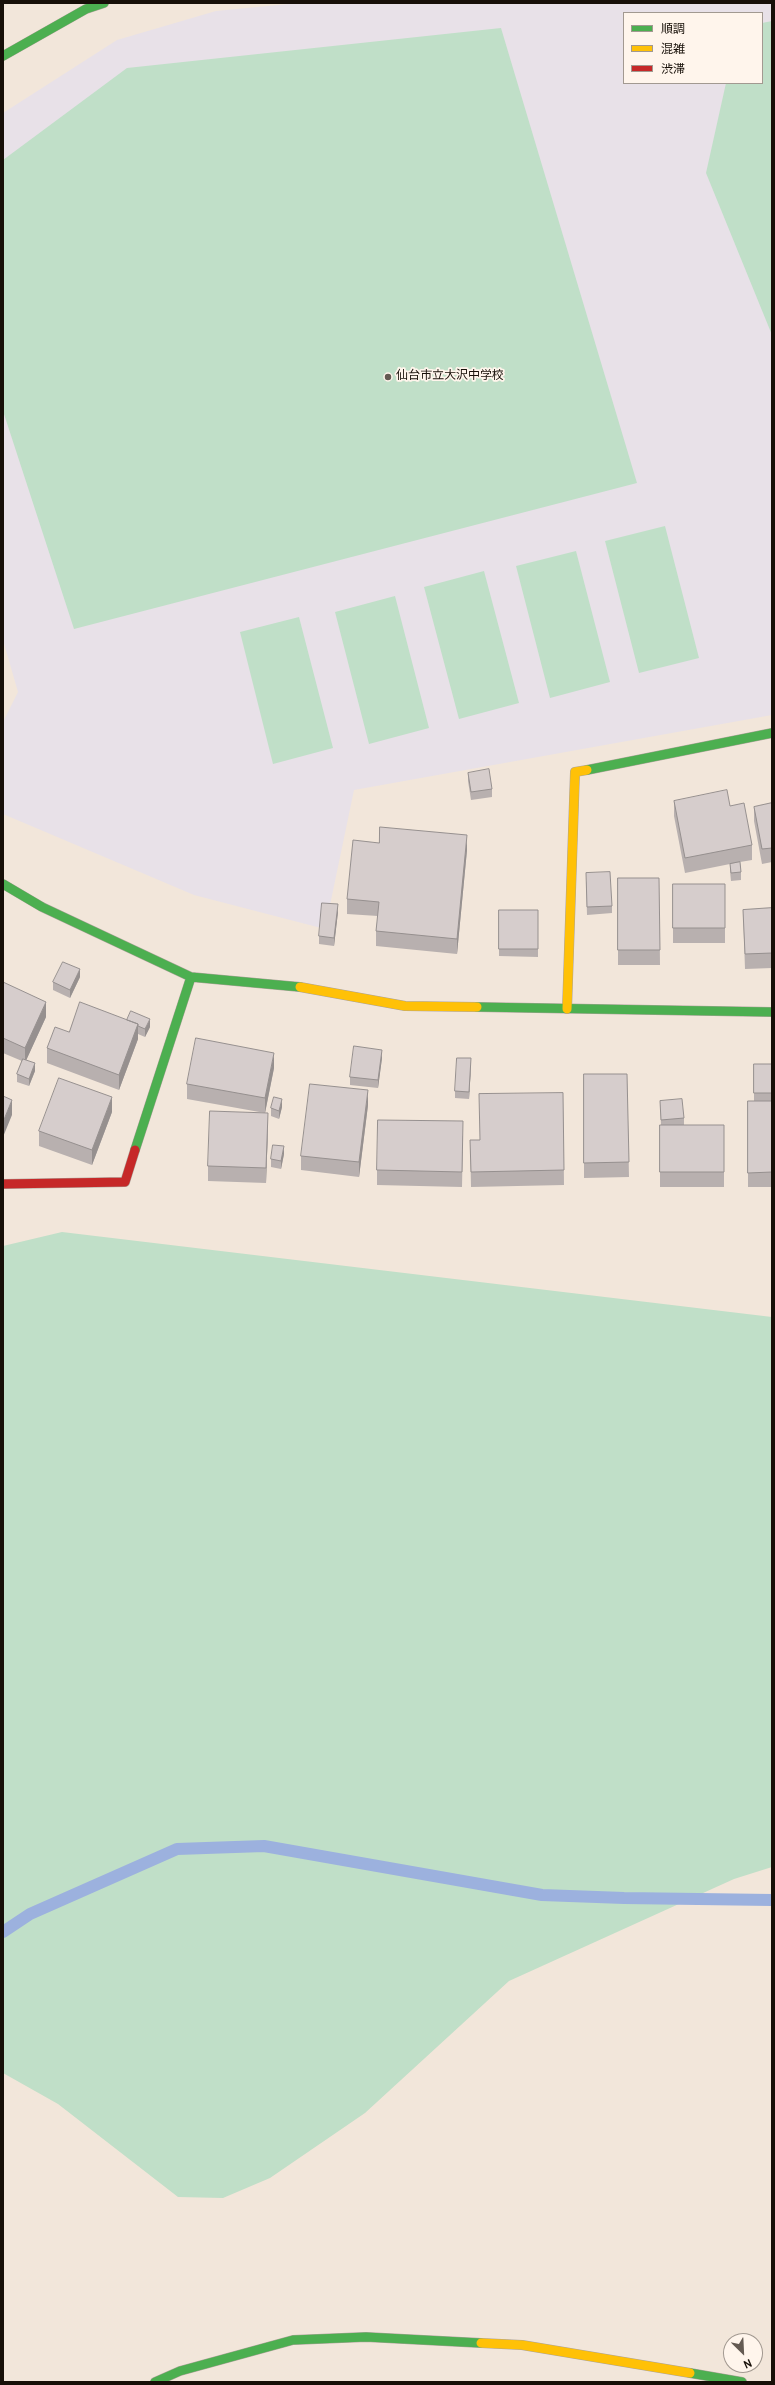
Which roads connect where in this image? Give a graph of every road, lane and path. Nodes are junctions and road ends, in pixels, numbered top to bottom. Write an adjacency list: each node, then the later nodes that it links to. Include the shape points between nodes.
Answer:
1 (104, 3): 2 (street, via 86,9)
2 (3, 56)
3 (772, 733): 6 (street, via 575,772)
4 (3, 884): 5 (street, via 42,907)
5 (191, 977): 6 (street, via 291,985 404,1006); 8 (street, via 125,1182)
6 (567, 1009): 7 (street)
7 (772, 1012)
8 (3, 1184)
9 (155, 2382): 10 (street, via 180,2371 293,2340 366,2336 522,2345)
10 (742, 2382)

